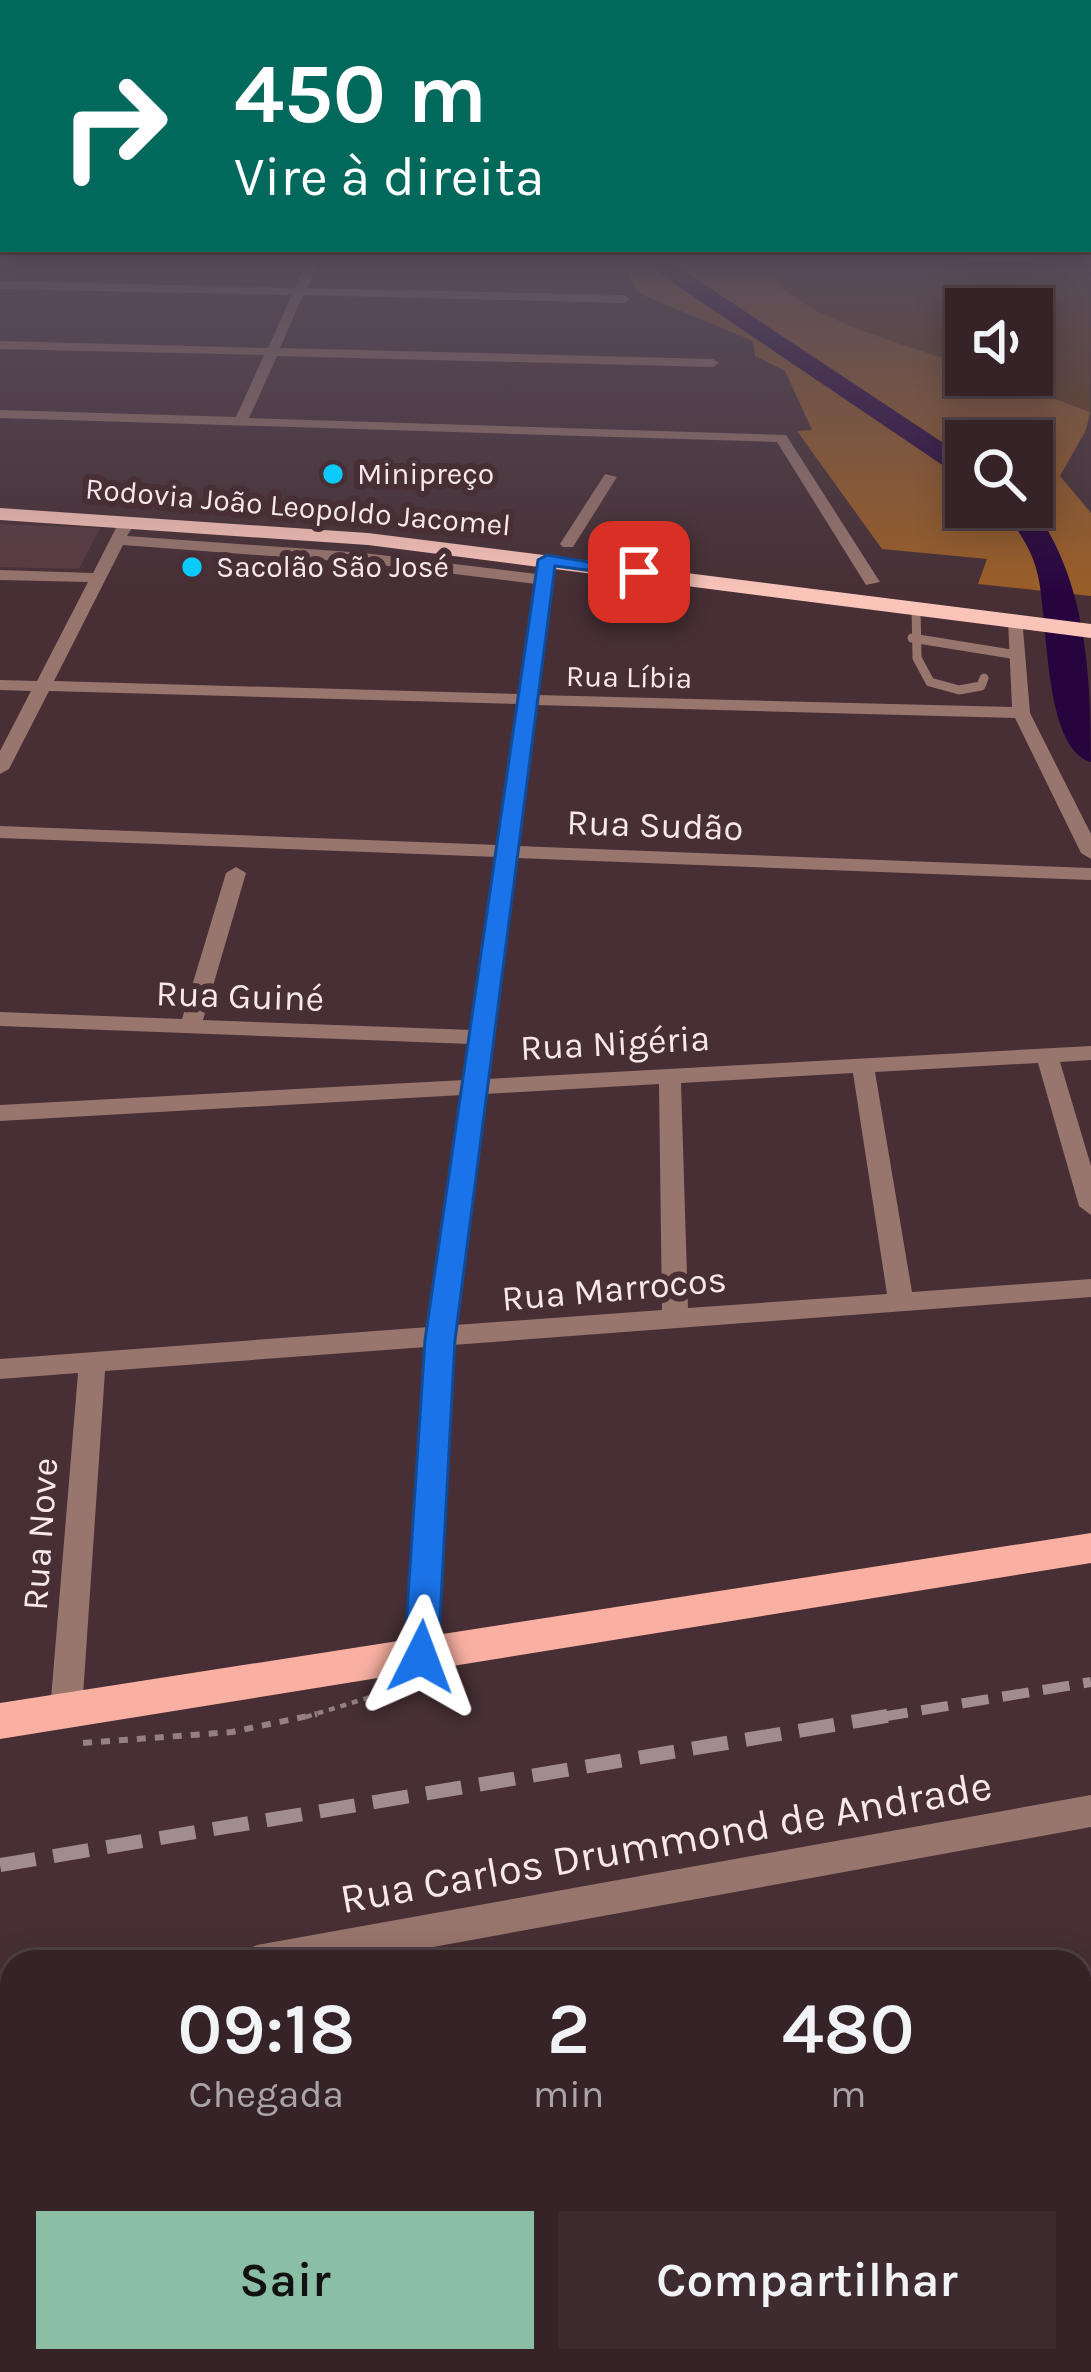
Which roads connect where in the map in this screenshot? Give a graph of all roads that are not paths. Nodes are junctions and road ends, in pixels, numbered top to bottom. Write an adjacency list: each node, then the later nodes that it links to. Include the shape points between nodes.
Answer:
1 (263, 372): 3 (street)
2 (0, 414): 3 (street)
3 (241, 421): 12 (street, via 782,438)
4 (610, 477): 8 (street)
5 (0, 498): 8 (highway, Rodovia João Leopoldo Jacomel, via 263,512)
6 (0, 514): 7 (highway, Rodovia João Leopoldo Jacomel)
7 (123, 530): 9 (highway, Rodovia João Leopoldo Jacomel, via 368,538); 11 (street)
8 (568, 544): 12 (highway, Rodovia João Leopoldo Jacomel)
9 (546, 570): 13 (highway, Rodovia João Leopoldo Jacomel); 23 (street)
10 (0, 575): 11 (street)
11 (98, 578): 22 (street)
12 (872, 583): 15 (highway, Rodovia João Leopoldo Jacomel)
13 (916, 607): 16 (highway, Rodovia João Leopoldo Jacomel); 18 (lane)
14 (1091, 611): 15 (highway, Rodovia João Leopoldo Jacomel)
15 (1056, 616): 16 (highway, Rodovia João Leopoldo Jacomel); 17 (highway, Rodovia João Leopoldo Jacomel)
16 (1016, 620): 19 (street)
17 (1091, 631)
18 (912, 638): 19 (lane); 20 (lane, via 924,675 948,690 981,686)
19 (1017, 655): 24 (street)
20 (984, 678)
21 (0, 685): 22 (street, Rua Líbia)
22 (41, 686): 23 (street, Rua Líbia); 25 (street)
23 (527, 701): 24 (street, Rua Líbia); 27 (street)
24 (1021, 713): 28 (street)
25 (0, 770)
26 (0, 832): 27 (street, Rua Sudão)
27 (504, 852): 30 (street, Rua Sudão); 33 (street)
28 (1091, 853)
29 (236, 873): 32 (street)
30 (1091, 874)
31 (0, 1019): 32 (street, Rua Guiné)
32 (190, 1027): 33 (street, Rua Guiné)
33 (478, 1037): 38 (street)
34 (1091, 1053): 35 (street, Rua Nigéria)
35 (1047, 1056): 36 (street, Rua Nigéria); 40 (street)
36 (862, 1066): 37 (street, Rua Nigéria); 42 (street)
37 (670, 1076): 38 (street, Rua Nigéria); 43 (street)
38 (473, 1088): 39 (street, Rua Nigéria); 44 (street)
39 (0, 1113)
40 (1091, 1206)
41 (1091, 1288): 42 (street, Rua Marrocos)
42 (902, 1303): 43 (street, Rua Marrocos)
43 (675, 1319): 44 (street, Rua Marrocos)
44 (440, 1340): 45 (street, Rua Marrocos); 48 (street)
45 (92, 1363): 46 (street, Rua Marrocos); 50 (street, Rua Nove)
46 (0, 1369)
47 (1091, 1548): 48 (main road)
48 (421, 1657): 50 (main road)
49 (0, 1721): 50 (main road)
50 (67, 1727)
51 (1091, 1811): 52 (street, Rua Carlos Drummond de Andrade)
52 (326, 1950)

